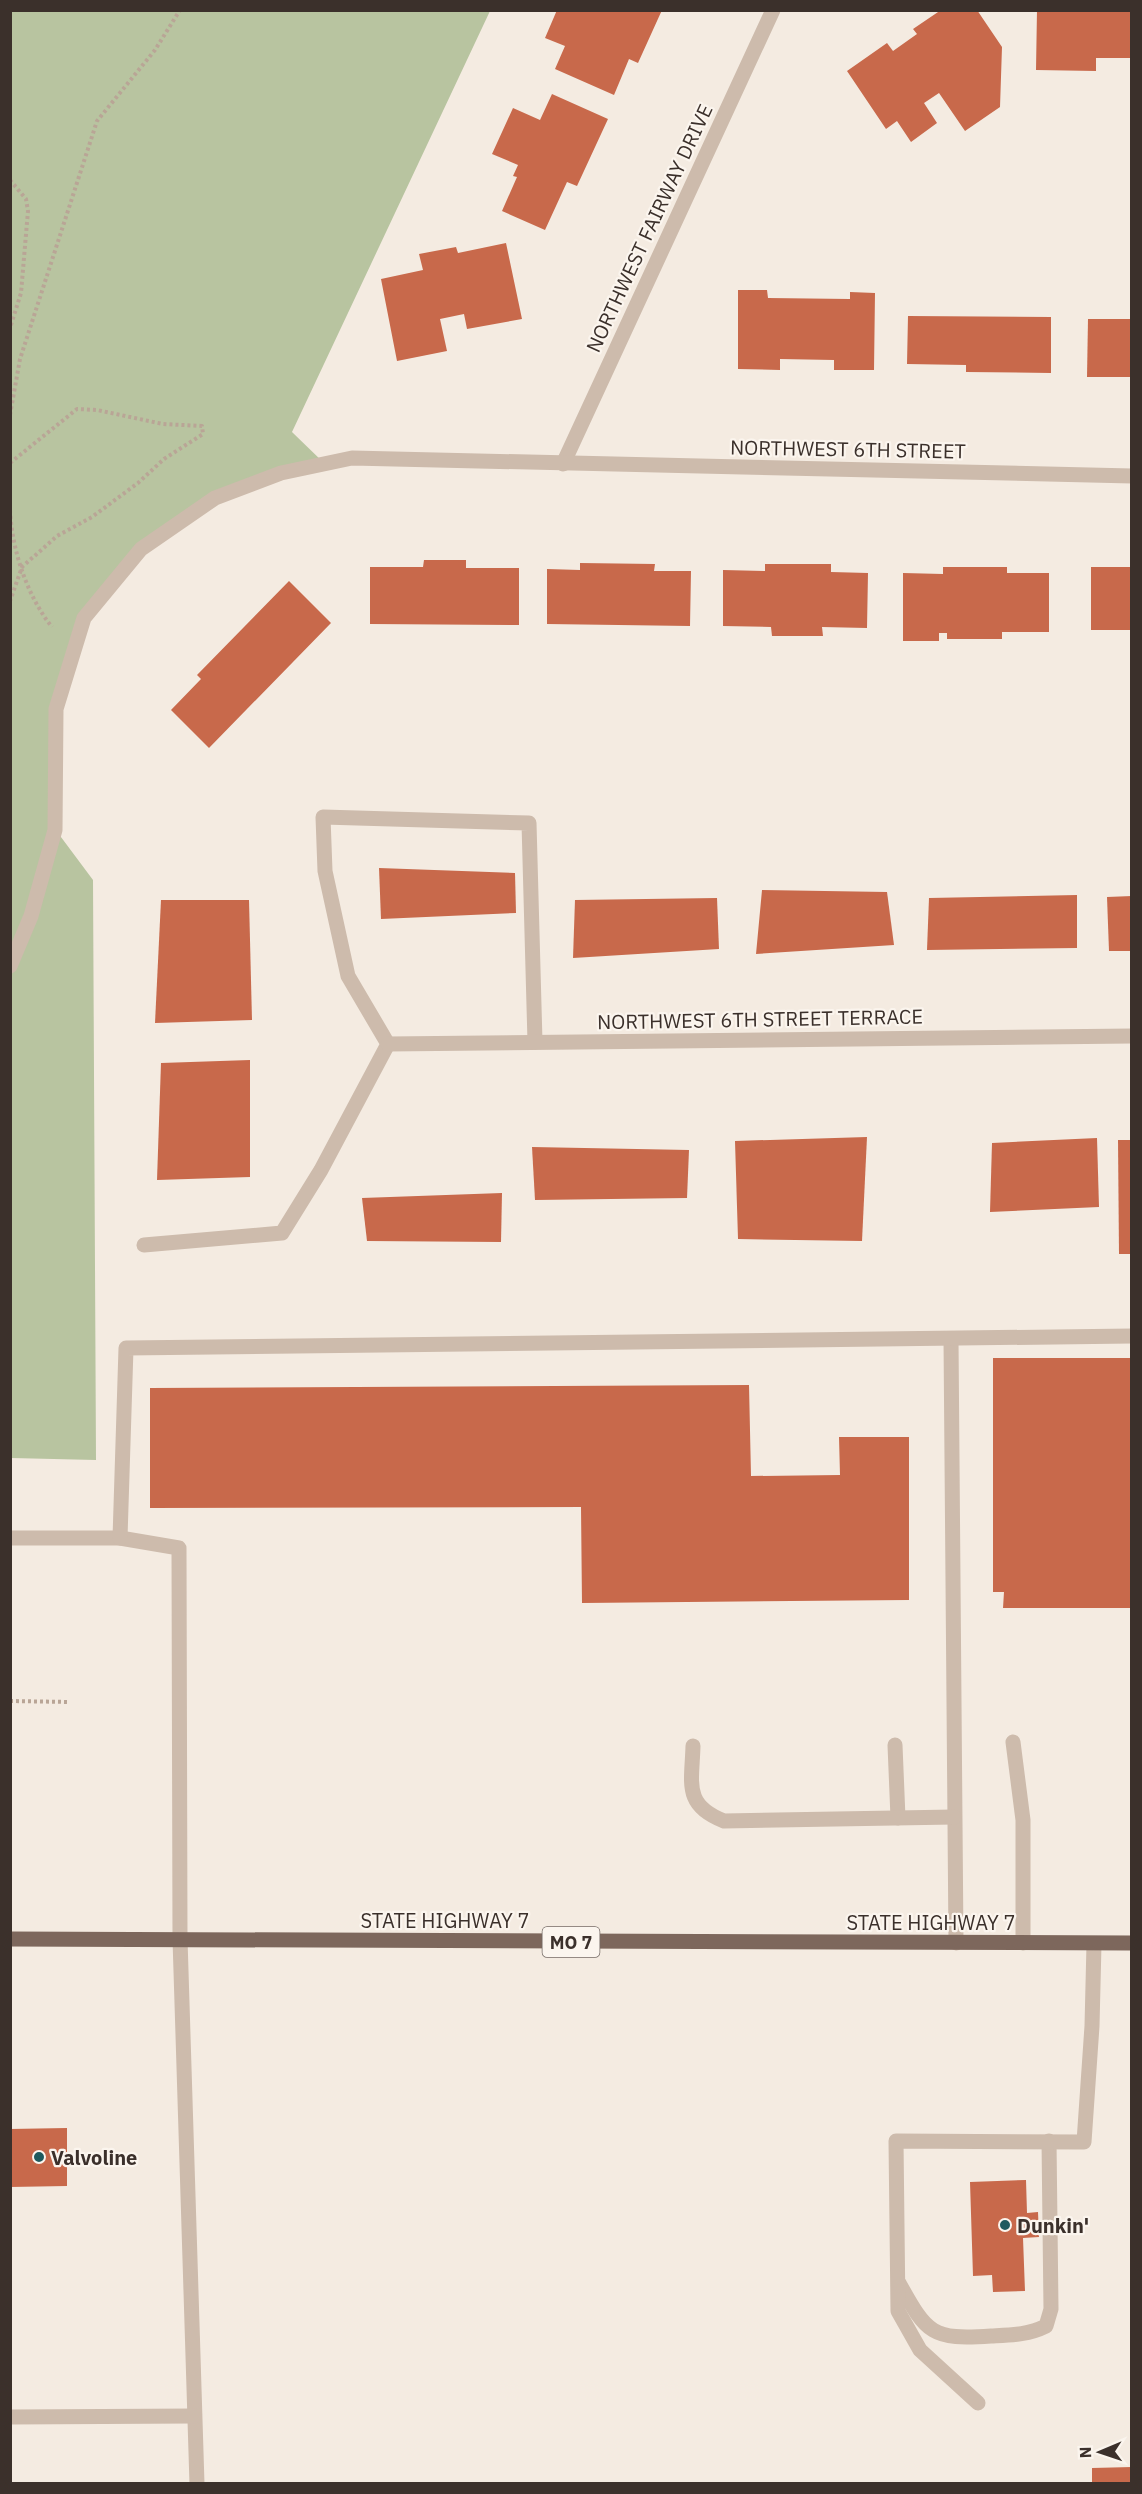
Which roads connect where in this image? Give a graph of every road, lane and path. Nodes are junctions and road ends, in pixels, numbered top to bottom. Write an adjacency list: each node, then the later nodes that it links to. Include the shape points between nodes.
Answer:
1 (180, 10): 5 (path, via 155,50 97,121 20,359)
2 (773, 10): 7 (street, NORTHWEST FAIRWAY DRIVE)
3 (10, 180): 4 (path, via 26,199 28,211 21,293)
4 (10, 328)
5 (10, 415)
6 (10, 463): 10 (path, via 77,409 164,424 202,426 203,434 164,459 92,517 57,536)
7 (563, 464): 8 (street, NORTHWEST 6TH STREET); 12 (street, NORTHWEST 6TH STREET, via 352,458 281,473 214,498 141,549 84,618)
8 (1131, 476)
9 (10, 510): 10 (path)
10 (22, 567): 11 (path); 12 (path, via 39,611)
11 (10, 601)
12 (73, 653): 13 (street, NORTHWEST 6TH STREET, via 56,709 55,830 31,916)
13 (10, 966)
14 (1131, 1036): 15 (street, NORTHWEST 6TH STREET TERRACE)
15 (535, 1042): 16 (street, NORTHWEST 6TH STREET TERRACE); 16 (street, via 529,823 323,817 325,871 348,976)
16 (388, 1044): 17 (street, via 321,1170 282,1233)
17 (144, 1245)
18 (1131, 1336): 19 (street)
19 (951, 1339): 21 (street, via 126,1348); 27 (street)
20 (10, 1538): 21 (street)
21 (120, 1538): 30 (street, via 179,1548)
22 (10, 1701): 23 (path)
23 (69, 1702)
24 (1013, 1742): 32 (street, via 1023,1820)
25 (895, 1745): 28 (street)
26 (693, 1746): 28 (street, via 694,1800 700,1809 724,1821)
27 (954, 1817): 28 (street); 31 (street)
28 (898, 1818)
29 (10, 1939): 30 (main road, STATE HIGHWAY 7 / MO 7)
30 (180, 1939): 31 (main road, STATE HIGHWAY 7 / MO 7); 38 (street)
31 (956, 1943): 32 (main road, STATE HIGHWAY 7 / MO 7)
32 (1023, 1943): 34 (main road, STATE HIGHWAY 7 / MO 7)
33 (1131, 1943): 34 (main road, STATE HIGHWAY 7 / MO 7)
34 (1094, 1944): 35 (street, via 1084,2142)
35 (1048, 2141): 36 (street, via 896,2141); 36 (street, via 1051,2309 1046,2326 1031,2333 957,2338 938,2334 915,2312)
36 (898, 2281): 37 (street, via 898,2311 920,2350)
37 (978, 2403)
38 (194, 2416): 39 (street); 40 (street)
39 (10, 2417)
40 (197, 2484)

